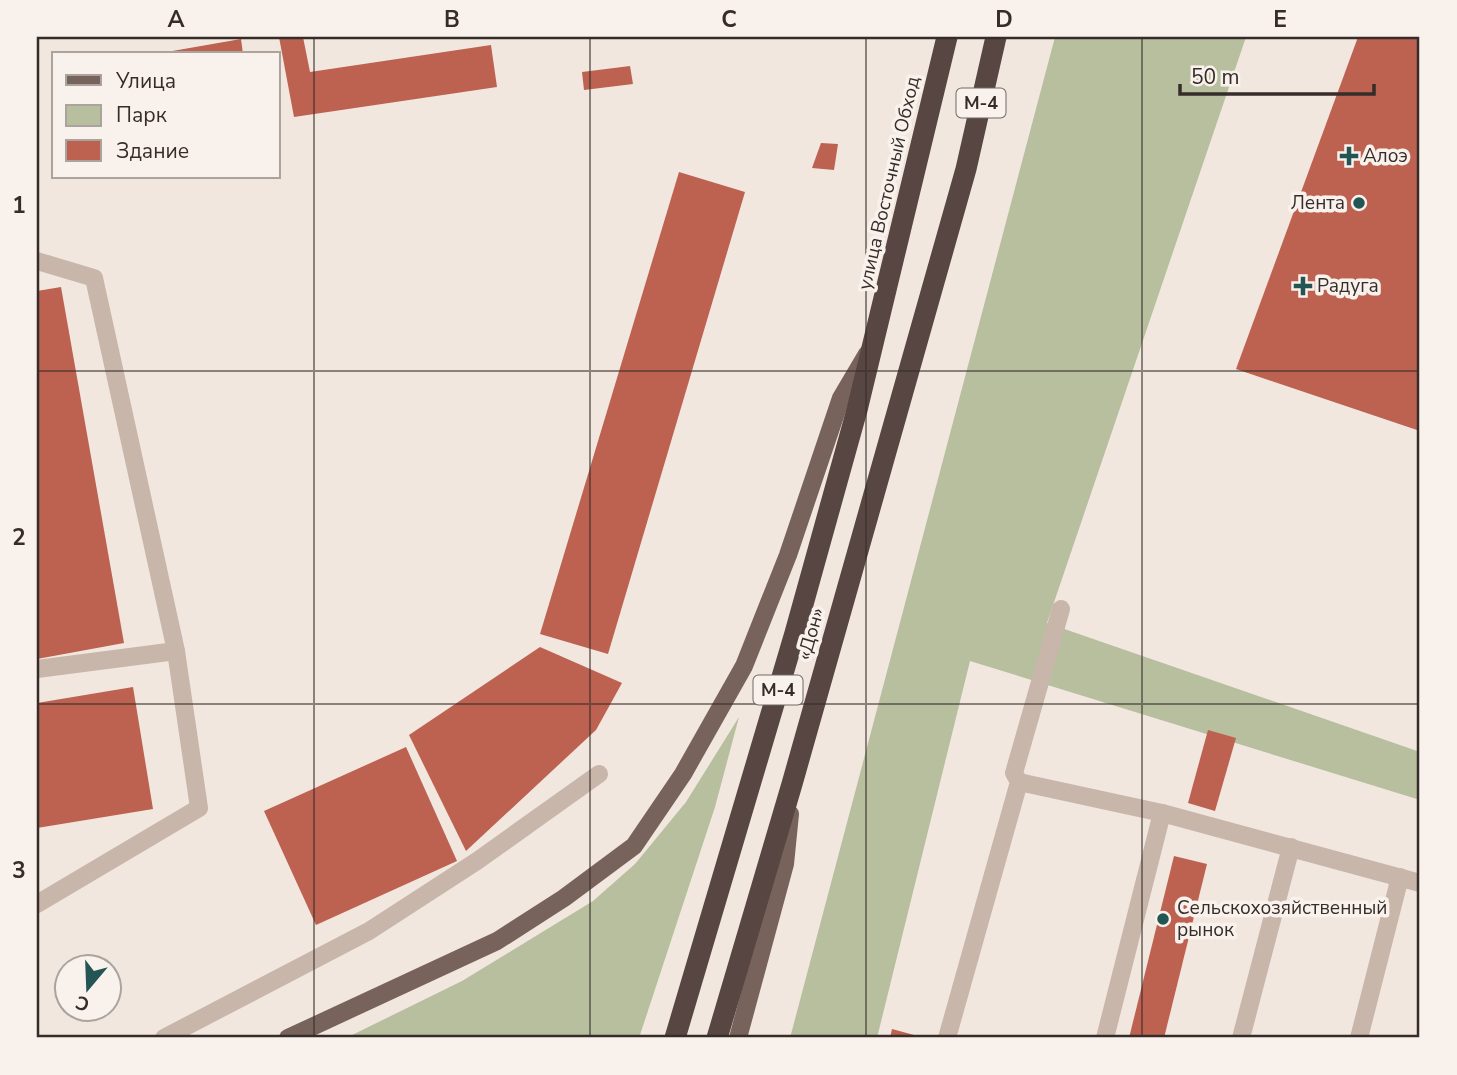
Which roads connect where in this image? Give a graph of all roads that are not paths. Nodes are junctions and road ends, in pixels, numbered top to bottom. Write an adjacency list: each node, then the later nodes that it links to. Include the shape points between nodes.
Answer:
1 (947, 37): 4 (highway, улица Восточный Обход / М-4)
2 (996, 37): 10 (highway, «Дон» / М-4, via 966,169)
3 (37, 261): 6 (lane, via 94,278)
4 (875, 339): 17 (main road, via 841,398 788,555 744,666 683,774 634,846 496,941); 18 (highway, «Дон» / М-4, via 791,646)
5 (1061, 609): 9 (lane, via 1014,773)
6 (176, 650): 7 (lane); 15 (lane, via 200,808)
7 (37, 669)
8 (599, 774): 16 (lane, via 369,931)
9 (1019, 782): 11 (lane); 21 (lane)
10 (792, 784): 19 (highway, «Дон» / М-4); 20 (main road, via 785,864)
11 (1162, 813): 12 (lane); 22 (lane)
12 (1291, 847): 13 (lane); 23 (lane)
13 (1400, 877): 14 (lane); 24 (lane)
14 (1420, 883)
15 (37, 904)
16 (164, 1038)
17 (288, 1038)
18 (675, 1038)
19 (717, 1038)
20 (738, 1038)
21 (947, 1038)
22 (1105, 1038)
23 (1241, 1038)
24 (1359, 1038)

